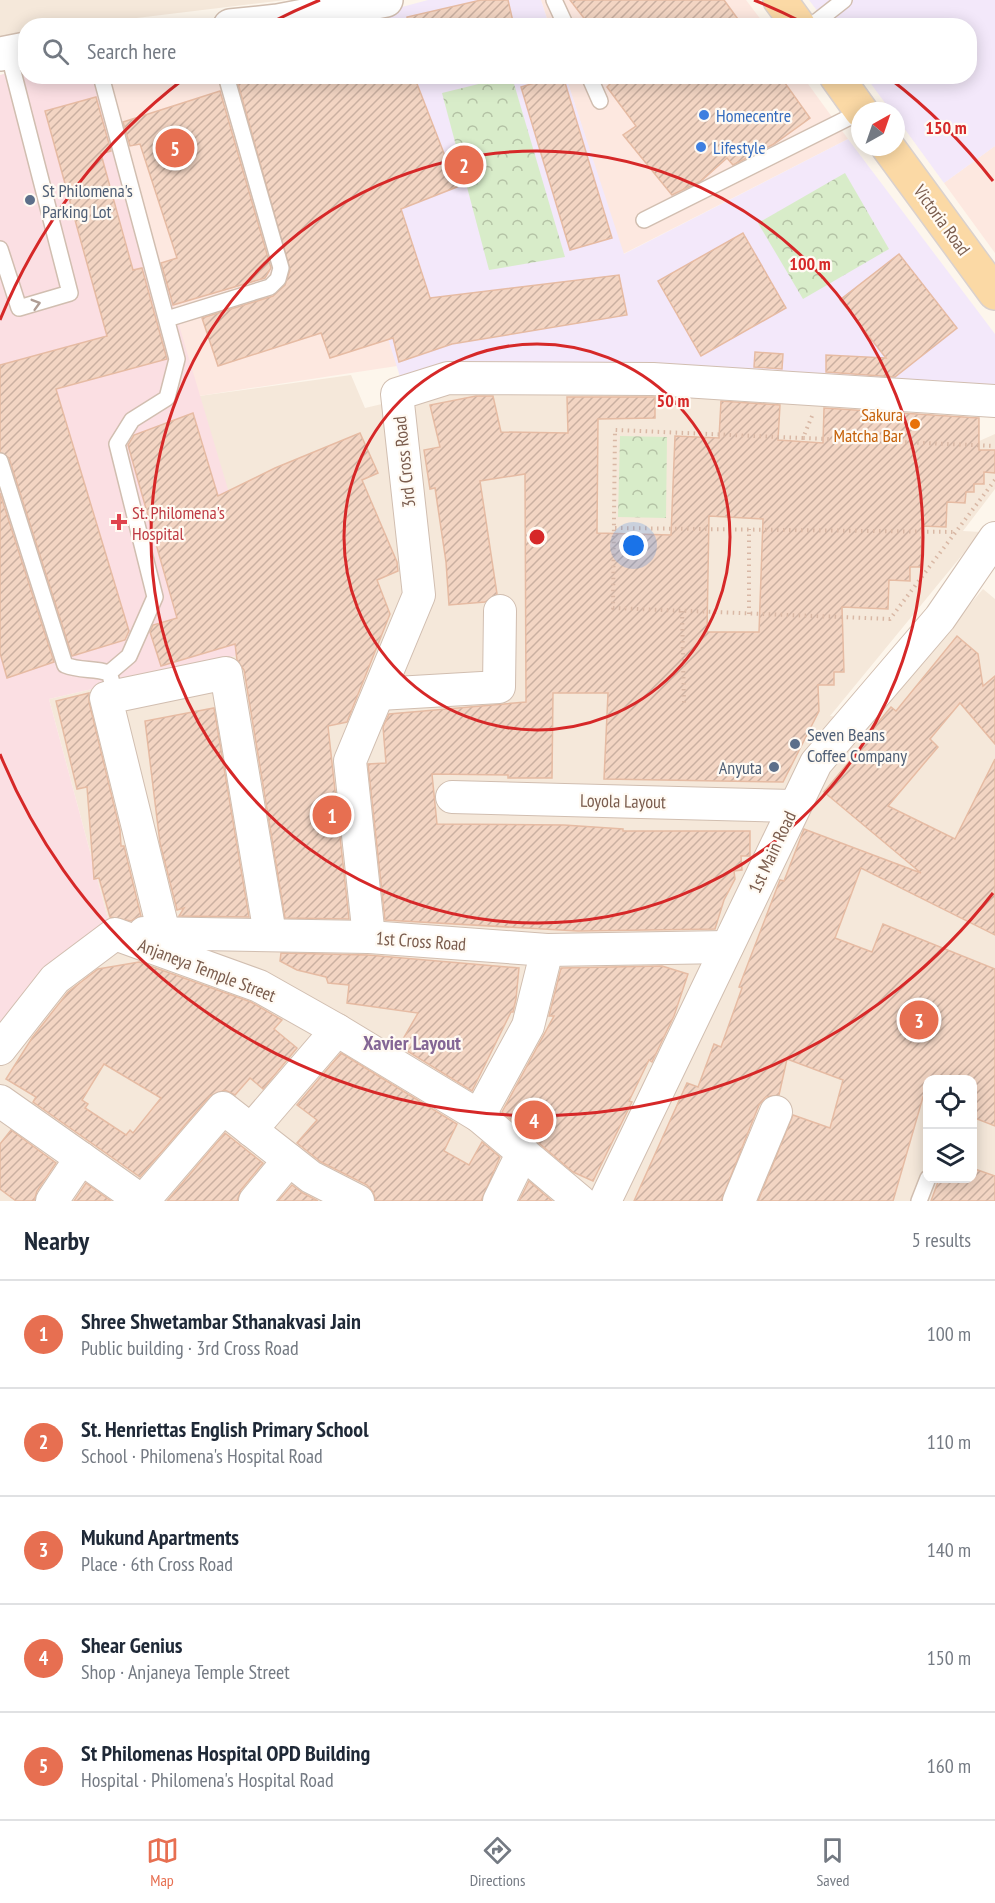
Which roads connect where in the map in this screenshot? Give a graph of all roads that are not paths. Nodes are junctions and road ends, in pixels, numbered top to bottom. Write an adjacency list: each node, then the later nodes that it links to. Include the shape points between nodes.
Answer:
1 (386, 0): 5 (street)
2 (554, 0): 6 (lane)
3 (780, 0): 7 (main road)
4 (844, 0): 8 (lane)
5 (293, 18)
6 (562, 18)
7 (793, 18)
8 (821, 18)
9 (11, 52): 10 (lane, one-way to 9)
10 (18, 81)
11 (19, 84): 21 (lane, one-way to 11, via 19,308 70,293)
12 (103, 84): 23 (lane)
13 (228, 84): 23 (lane, via 281,268 270,287)
14 (593, 84): 16 (lane)
15 (842, 84): 17 (main road)
16 (600, 101)
17 (855, 102)
18 (851, 116): 20 (lane)
19 (895, 156): 22 (main road, Victoria Road)
20 (644, 220)
21 (0, 249)
22 (995, 293)
23 (167, 320): 28 (lane, via 177,359 167,398 132,420 117,444 155,597)
24 (995, 401): 29 (street, 3rd Cross Road, via 653,379 448,378 397,394 419,595)
25 (0, 461): 28 (lane, via 65,664 77,670 95,668)
26 (995, 538): 31 (street, 1st Main Road, via 940,618 816,763)
27 (500, 611): 29 (street, via 499,687)
28 (113, 685): 32 (street, via 106,698); 34 (street, via 226,673)
29 (379, 694): 35 (street, 3rd Cross Road, via 350,761)
30 (452, 797): 31 (street, Loyola Layout)
31 (794, 806): 36 (street, 1st Main Road)
32 (164, 933): 33 (street, 1st Cross Road); 34 (street, 1st Cross Road)
33 (115, 934): 38 (street, Anjaneya Temple Street, via 260,986); 39 (street, Anjaneya Temple Street, via 55,979)
34 (270, 934): 35 (street, 1st Cross Road)
35 (369, 937): 37 (street, 1st Cross Road)
36 (728, 948): 37 (street, 1st Cross Road); 54 (street, 1st Main Road)
37 (548, 950): 42 (street, via 528,1026)
38 (337, 1030): 42 (street, Anjaneya Temple Street); 43 (street)
39 (0, 1048)
40 (0, 1101): 45 (street)
41 (776, 1112): 55 (street)
42 (479, 1116): 44 (street, Anjaneya Temple Street)
43 (251, 1130): 46 (street); 49 (street, via 222,1108)
44 (523, 1152): 52 (street); 53 (street, Anjaneya Temple Street)
45 (81, 1158): 48 (street); 49 (street)
46 (289, 1160): 50 (street); 51 (street, via 311,1177)
47 (925, 1183): 56 (lane)
48 (52, 1201)
49 (142, 1201)
50 (255, 1201)
51 (358, 1201)
52 (499, 1201)
53 (580, 1201)
54 (605, 1201)
55 (740, 1201)
56 (919, 1201)

